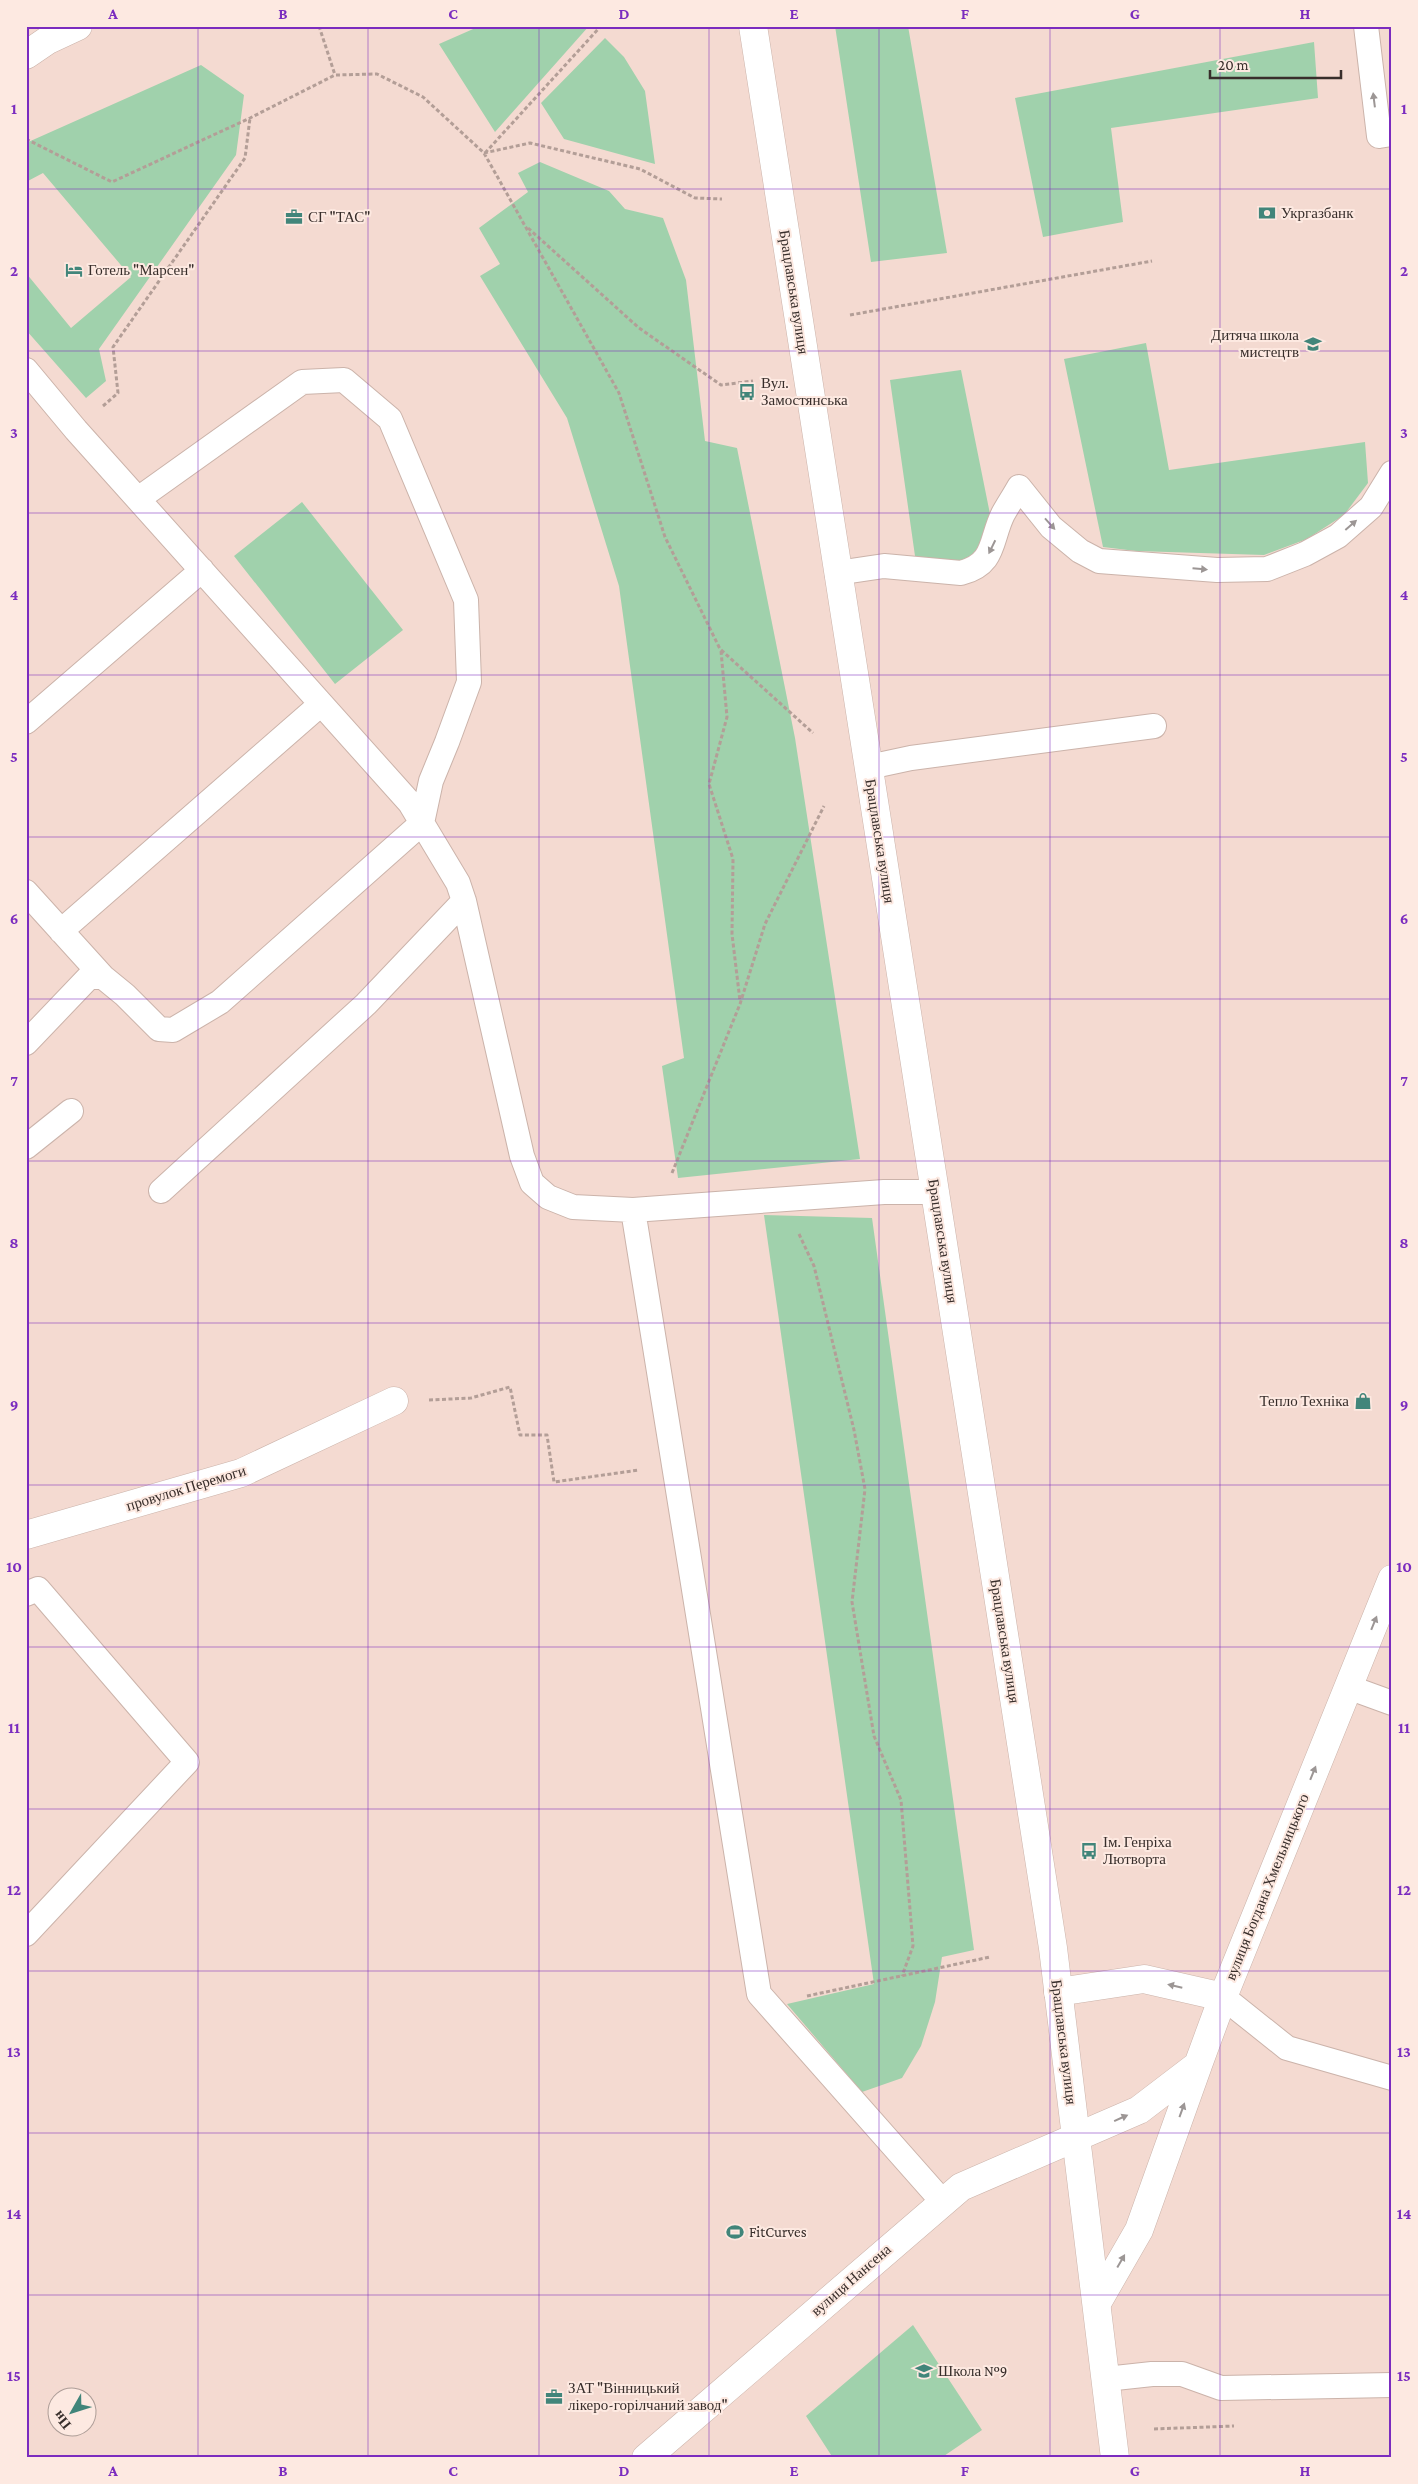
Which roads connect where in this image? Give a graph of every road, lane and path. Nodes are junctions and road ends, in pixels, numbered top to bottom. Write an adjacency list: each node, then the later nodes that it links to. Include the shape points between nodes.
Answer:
1 (78, 26): 6 (main road)
2 (319, 26): 7 (path)
3 (601, 26): 11 (path)
4 (753, 26): 22 (main road, Брацлавська вулиця)
5 (1366, 26): 9 (lane, one-way to 5, via 1379,136)
6 (26, 55)
7 (334, 75): 8 (path); 11 (path, via 377,74 423,98)
8 (250, 118): 10 (path, via 112,182); 18 (path, via 245,158 113,347 118,393)
9 (1392, 134)
10 (26, 138)
11 (484, 154): 12 (path, via 530,143 640,169 695,198); 13 (path)
12 (722, 199)
13 (526, 226): 17 (path, via 639,328 720,385); 23 (path, via 619,393 665,537)
14 (1152, 261): 15 (path)
15 (850, 316)
16 (26, 370): 18 (lane)
17 (753, 381)
18 (76, 430): 20 (lane)
19 (1392, 473): 22 (lane, via 1371,507 1338,536 1267,569 1217,570 1099,561 1080,551 1051,527 1019,487 1002,515 994,546 973,570 962,573 884,566)
20 (138, 499): 21 (lane); 30 (lane, via 302,382 344,380 390,420 466,600 469,682 431,781)
21 (202, 570): 24 (lane); 25 (lane)
22 (838, 573): 28 (main road, Брацлавська вулиця)
23 (721, 650): 27 (path); 35 (path, via 727,717 709,784 733,859 732,934)
24 (321, 704): 30 (lane, via 410,803); 33 (lane)
25 (26, 722)
26 (1154, 726): 28 (lane, via 910,758)
27 (813, 733)
28 (869, 767): 40 (main road, Брацлавська вулиця)
29 (824, 806): 35 (path, via 765,924)
30 (422, 823): 32 (lane, via 458,883); 34 (lane, via 220,1002 173,1030 159,1030)
31 (26, 892): 33 (lane)
32 (464, 901): 39 (lane, via 366,1004); 43 (lane, via 522,1156 532,1183 548,1198 573,1207)
33 (62, 931): 34 (lane)
34 (103, 976): 36 (lane, via 89,978)
35 (740, 1004): 42 (path)
36 (26, 1043)
37 (71, 1111): 38 (lane)
38 (26, 1147)
39 (161, 1191)
40 (935, 1192): 41 (lane); 54 (main road, Брацлавська вулиця)
41 (783, 1199): 42 (lane); 53 (path, via 814,1266 854,1430 864,1489 852,1602 874,1736 901,1800 913,1946)
42 (658, 1208): 43 (lane)
43 (633, 1210): 45 (lane)
44 (394, 1401): 45 (path, via 471,1398 510,1387 520,1435 548,1436 554,1482); 46 (main road, провулок Перемоги, via 241,1473)
45 (674, 1465): 56 (lane, via 759,1994)
46 (26, 1535)
47 (1392, 1578): 49 (main road, вулиця Богдана Хмельницького, one-way to 47)
48 (26, 1594): 51 (lane, via 38,1589 187,1762)
49 (1348, 1687): 50 (lane); 55 (main road, вулиця Богдана Хмельницького, one-way to 49)
50 (1392, 1703)
51 (26, 1934)
52 (990, 1957): 53 (path)
53 (902, 1976): 56 (path)
54 (1058, 1992): 55 (main road, one-way to 54, via 1144,1979); 59 (main road, Брацлавська вулиця)
55 (1223, 1998): 57 (main road, вулиця Богдана Хмельницького); 58 (lane, via 1287,2048)
56 (768, 2004): 60 (lane)
57 (1198, 2065): 59 (main road, one-way to 57, via 1139,2110); 61 (main road, вулиця Богдана Хмельницького, one-way to 57, via 1139,2230)
58 (1392, 2078)
59 (1076, 2138): 60 (main road, вулиця Нансена, via 961,2186); 61 (main road, Брацлавська вулиця)
60 (942, 2201): 64 (main road, вулиця Нансена)
61 (1097, 2303): 62 (main road, Брацлавська вулиця)
62 (1106, 2379): 63 (lane, via 1182,2374 1221,2388); 65 (main road, Брацлавська вулиця)
63 (1392, 2385)
64 (646, 2458)
65 (1115, 2458)

